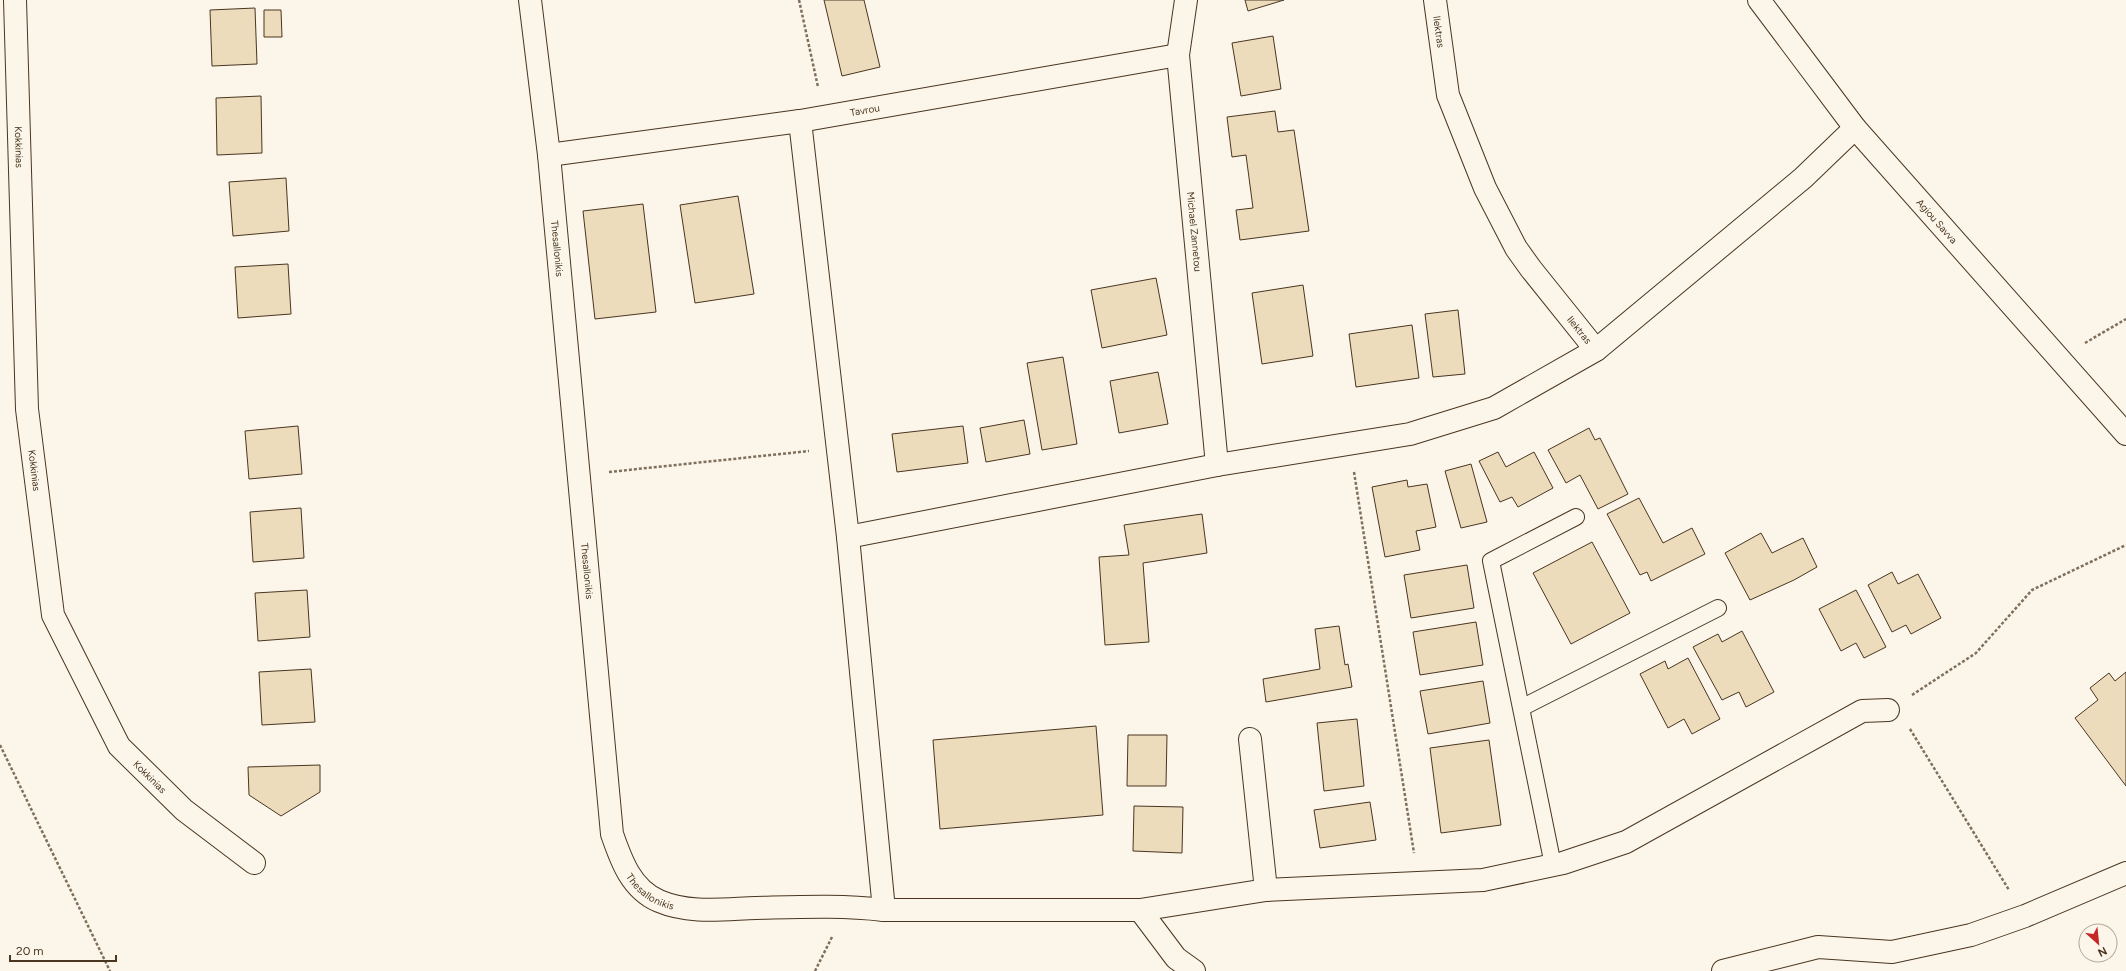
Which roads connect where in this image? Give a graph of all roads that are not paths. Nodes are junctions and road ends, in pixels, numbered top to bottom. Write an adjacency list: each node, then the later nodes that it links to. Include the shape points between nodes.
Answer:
1 (15, 0): 19 (street, Kokkinias, via 27,409 53,616 119,746 184,810)
2 (530, 0): 9 (street, Thesallonikis)
3 (1186, 0): 6 (street, Michael Zannetou)
4 (1435, 0): 10 (street, Ilektras, via 1448,95 1485,188 1516,248)
5 (1759, 0): 8 (street, Agiou Savva)
6 (1178, 55): 7 (street, Tavrou); 12 (street, Michael Zannetou)
7 (800, 121): 9 (street, Tavrou); 14 (street)
8 (1855, 128): 10 (street, Ilektras, via 1793,187); 11 (street, Agiou Savva)
9 (549, 155): 23 (street, Thesallonikis, via 612,834 625,870 639,887 659,901 695,910 847,906)
10 (1596, 350): 12 (street, via 1494,408 1410,434)
11 (2126, 434)
12 (1217, 464): 14 (street)
13 (1576, 517): 16 (lane, via 1491,561)
14 (848, 537): 23 (street)
15 (1718, 608): 16 (lane)
16 (1521, 708): 20 (lane)
17 (1888, 710): 20 (street, Thesallonikis, via 1862,711 1626,842)
18 (1250, 739): 22 (street)
19 (254, 863)
20 (1553, 865): 22 (street, Thesallonikis, via 1483,880)
21 (2126, 873): 26 (street, via 2025,916 1971,935 1892,952 1818,946)
22 (1266, 890): 24 (street, Thesallonikis)
23 (884, 910): 24 (street, Thesallonikis)
24 (1140, 910): 25 (street, via 1176,958)
25 (1194, 971)
26 (1723, 971)

